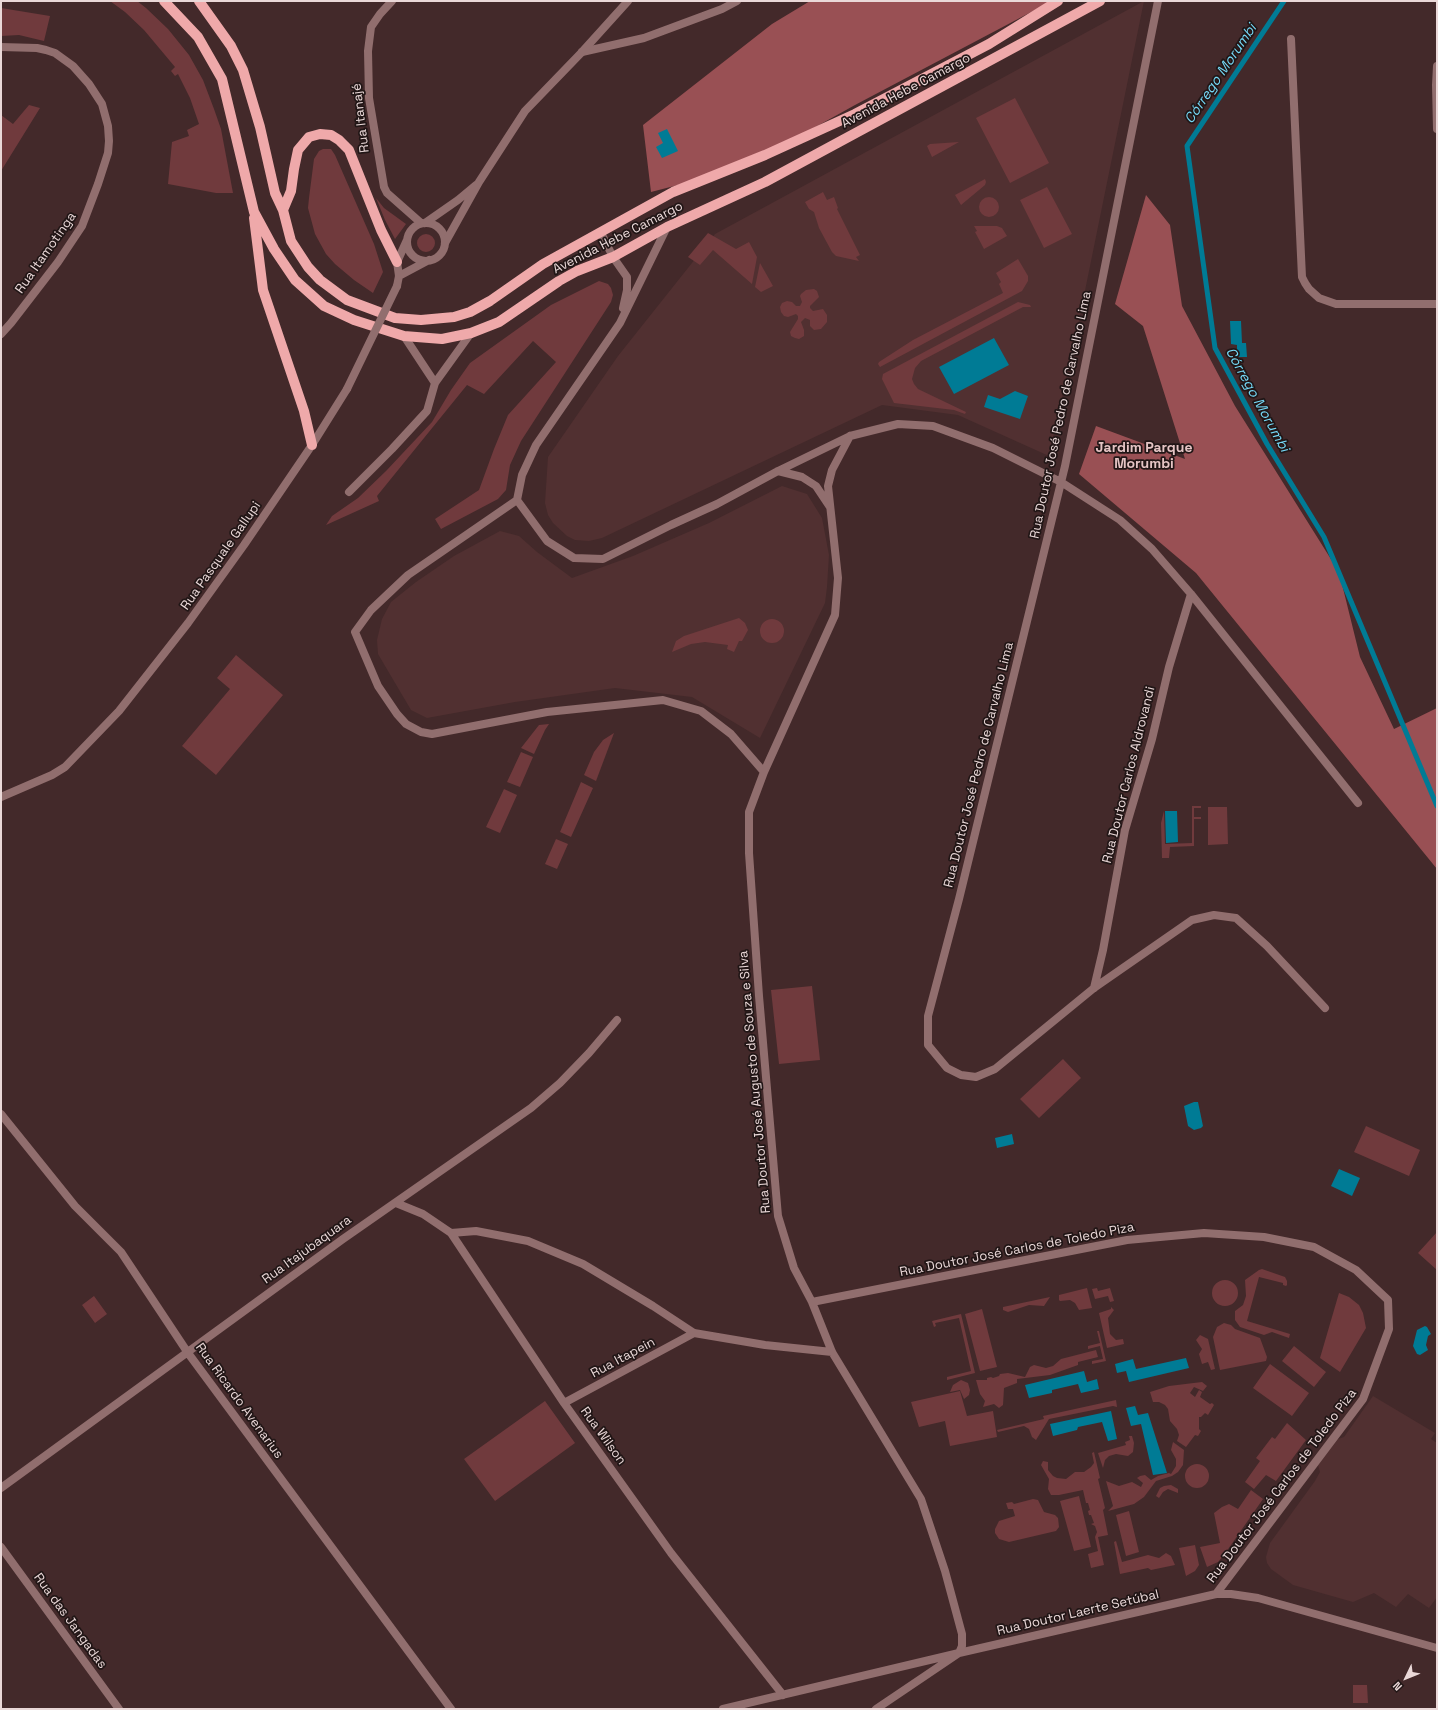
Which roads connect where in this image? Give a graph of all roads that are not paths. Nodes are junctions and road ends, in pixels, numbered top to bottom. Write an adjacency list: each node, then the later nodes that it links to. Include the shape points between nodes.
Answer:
1 (164, 1): 16 (main road, Avenida Hebe Camargo, via 198,38 222,79)
2 (199, 1): 15 (main road, Avenida Hebe Camargo, via 231,46 243,70 260,127 275,193)
3 (392, 1): 17 (street, Rua Itanajé, via 371,27 368,51 369,98 384,187 387,193)
4 (628, 1): 11 (street)
5 (737, 1): 11 (street, via 644,38)
6 (1058, 1): 19 (main road, Avenida Hebe Camargo, via 989,44 855,114 765,155 673,192)
7 (1100, 1): 18 (main road, Avenida Hebe Camargo, via 765,182)
8 (1158, 1): 35 (street, Rua Doutor José Pedro de Carvalho Lima)
9 (1291, 39): 26 (street, via 1302,277 1305,284 1319,298 1336,304)
10 (1, 47): 29 (street, Rua Itamotinga, via 36,48 64,58 77,70 102,104 109,141 108,153 82,226 58,262)
11 (582, 52): 14 (street, via 525,112)
12 (1437, 66): 13 (street)
13 (1437, 128)
14 (479, 182): 17 (street, via 458,200); 21 (street)
15 (283, 210): 19 (main road, Avenida Hebe Camargo, via 291,241 308,267 329,288 347,300 395,318 421,320 447,318 470,312 543,264); 24 (main road, via 292,191 298,150 309,137 331,135 349,150 381,230)
16 (254, 212): 30 (main road, Avenida Hebe Camargo, via 295,280 324,306 354,320); 33 (main road, via 263,290 304,411)
17 (423, 223): 20 (street, via 413,228); 21 (street, via 437,226 444,236)
18 (667, 227): 22 (main road, Avenida Hebe Camargo); 27 (street)
19 (600, 233): 22 (street)
20 (407, 239): 23 (street, via 414,256); 24 (street)
21 (445, 243): 23 (street, via 437,258)
22 (612, 257): 27 (street, via 627,277 628,290); 28 (main road, Avenida Hebe Camargo, via 577,271 499,322)
23 (428, 260): 25 (street)
24 (397, 262): 25 (street, Rua Pasquale Gallupi)
25 (399, 276): 33 (street, Rua Pasquale Gallupi, bridge, via 397,286 347,389)
26 (1437, 304)
27 (620, 323): 37 (street, via 536,445 522,475)
28 (471, 333): 30 (main road, Avenida Hebe Camargo, via 442,339); 31 (street)
29 (1, 334)
30 (404, 336): 31 (street)
31 (435, 383): 36 (street, via 427,411)
32 (850, 436): 34 (street); 35 (street, via 898,424 933,426 993,448); 38 (street, Rua Doutor José Augusto de Souza e Silva, via 832,470 828,486)
33 (312, 445): 41 (street, Rua Pasquale Gallupi, via 188,623 119,711 65,767)
34 (778, 471): 37 (street, via 717,504 603,559 574,558 547,541); 38 (street, Rua Doutor José Augusto de Souza e Silva, via 802,477 816,486)
35 (1061, 482): 39 (street, via 1120,520 1152,549); 43 (street, Rua Doutor José Pedro de Carvalho Lima, via 928,1016 928,1045 946,1068 961,1075 976,1077 995,1069)
36 (349, 492)
37 (516, 500): 40 (street, via 408,576 371,610 355,632 378,686 406,724 420,732 432,734 547,712 663,700 701,711 731,734)
38 (831, 509): 40 (street, Rua Doutor José Augusto de Souza e Silva, via 838,578 835,615)
39 (1191, 594): 42 (street); 43 (street, Rua Doutor Carlos Aldrovandi, via 1168,667 1152,739 1125,830)
40 (764, 772): 49 (street, Rua Doutor José Augusto de Souza e Silva, via 749,812 749,853 778,1216 794,1268)
41 (1, 797)
42 (1358, 804)
43 (1094, 988): 44 (street, Rua Doutor José Pedro de Carvalho Lima, via 1192,920 1214,915 1236,918)
44 (1325, 1008)
45 (617, 1020): 47 (street, Rua Itajubaquara, via 560,1083 531,1108)
46 (1, 1114): 52 (street, Rua Ricardo Avenarius, via 75,1206 120,1252)
47 (396, 1203): 48 (street, Rua Wilson, via 423,1214); 52 (street, Rua Itajubaquara)
48 (451, 1233): 50 (street, via 476,1231 528,1241 583,1264); 53 (street, Rua Wilson)
49 (812, 1302): 51 (street, Rua Doutor José Augusto de Souza e Silva); 56 (street, Rua Doutor José Carlos de Toledo Piza, via 1127,1240 1204,1234 1264,1237 1314,1247 1356,1270 1388,1300 1389,1329 1364,1399)
50 (694, 1333): 51 (street, via 765,1345); 53 (street, Rua Itapein)
51 (832, 1352): 58 (street, Rua Doutor José Augusto de Souza e Silva, via 922,1499 946,1571 962,1634)
52 (188, 1353): 54 (street, Rua Itajubaquara); 61 (street, Rua Ricardo Avenarius)
53 (564, 1403): 59 (street, Rua Wilson, via 671,1553)
54 (1, 1488)
55 (1, 1548): 60 (street, Rua das Jangadas)
56 (1216, 1594): 57 (street, Rua Doutor Laerte Setúbal, via 1258,1598); 58 (street, Rua Doutor Laerte Setúbal)
57 (1437, 1648)
58 (959, 1653): 59 (street, Rua Doutor Laerte Setúbal); 63 (street)
59 (783, 1695): 62 (street, Rua Doutor Laerte Setúbal)
60 (119, 1709)
61 (451, 1709)
62 (723, 1709)
63 (876, 1709)

